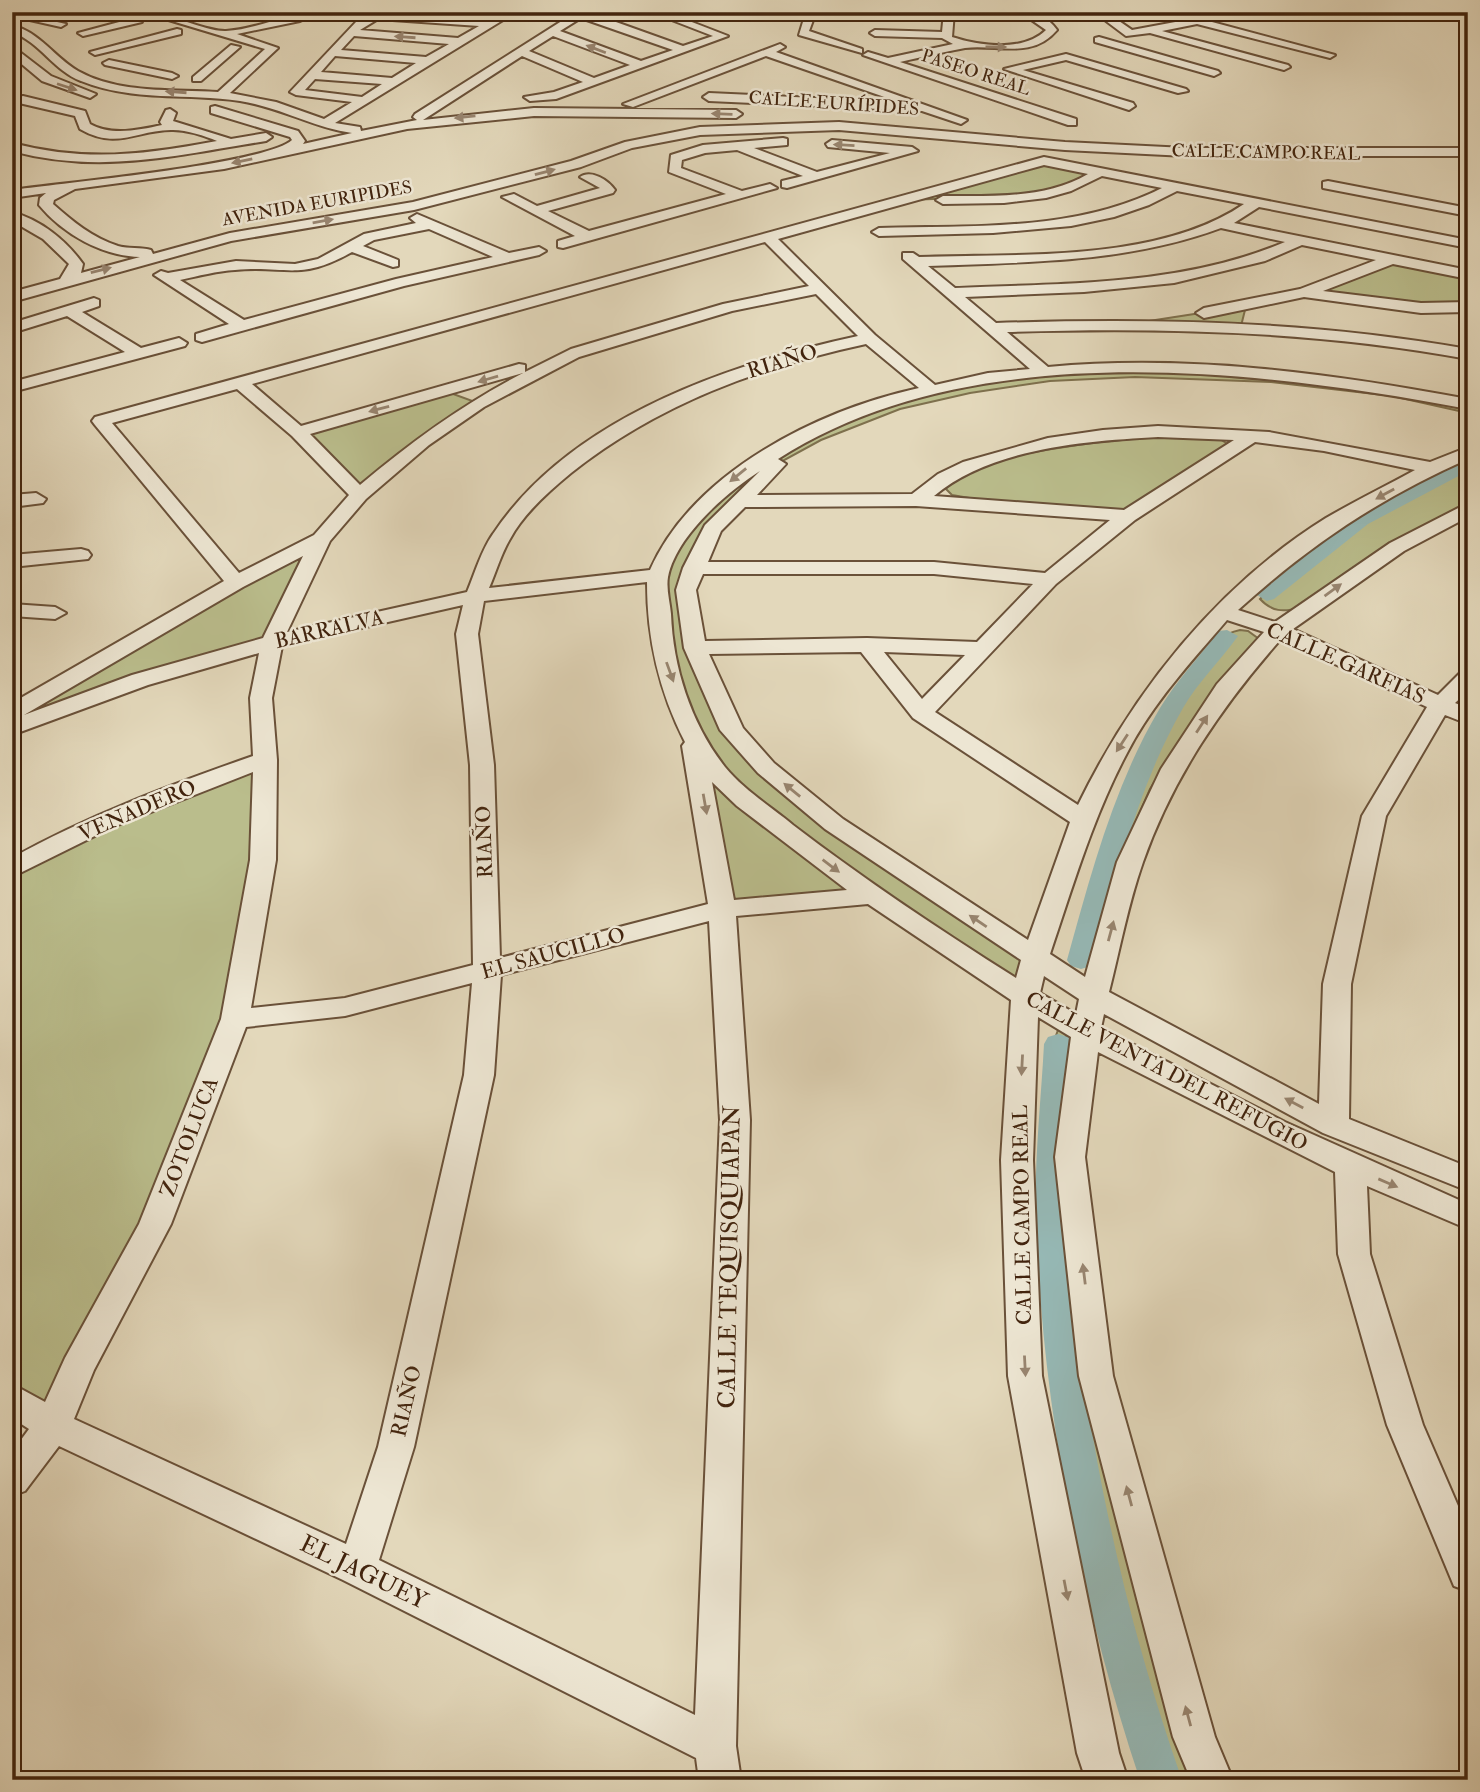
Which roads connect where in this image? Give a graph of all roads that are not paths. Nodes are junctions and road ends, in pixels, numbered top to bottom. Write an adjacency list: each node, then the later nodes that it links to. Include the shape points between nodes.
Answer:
1 (148, 12): 21 (street)
2 (161, 12): 21 (street)
3 (317, 12): 16 (street, via 295,21)
4 (511, 12): 17 (street)
5 (656, 12): 33 (street, via 723,36)
6 (811, 12): 28 (street, PASEO REAL, via 803,33)
7 (949, 12): 24 (street)
8 (1025, 12): 29 (street, via 1052,30 1042,40)
9 (1099, 12): 20 (street, via 1125,32)
10 (79, 13): 13 (street, via 56,22)
11 (582, 13): 22 (street); 33 (street)
12 (381, 14): 17 (street); 23 (street)
13 (18, 16)
14 (249, 16): 16 (street)
15 (138, 20): 40 (street, via 78,31)
16 (266, 21): 19 (street); 21 (street)
17 (490, 24): 26 (street)
18 (12, 28): 45 (street, via 43,43 52,58)
19 (300, 29)
20 (1149, 31): 37 (street, via 1203,20); 46 (street)
21 (227, 32): 61 (street, via 273,48); 65 (street, via 284,47)
22 (552, 32): 34 (street); 43 (street, one-way to 22)
23 (352, 33): 26 (street, one-way to 23); 36 (street)
24 (945, 35): 28 (street, via 876,28 871,39); 32 (street)
25 (1099, 40): 56 (street, via 1231,69)
26 (457, 41): 41 (street)
27 (785, 45): 35 (street)
28 (839, 45): 42 (street, PASEO REAL)
29 (1025, 45): 32 (street, one-way to 29); 39 (street)
30 (235, 47): 52 (street)
31 (12, 49): 47 (street)
32 (962, 49): 38 (street); 42 (street)
33 (683, 50): 43 (street)
34 (522, 52): 55 (street); 71 (street, via 493,76)
35 (765, 52): 50 (street); 60 (street)
36 (333, 53): 41 (street); 51 (street)
37 (1330, 55)
38 (971, 57)
39 (1066, 57): 48 (street); 56 (street)
40 (100, 59): 45 (street); 49 (street); 49 (street, via 169,32 180,33)
41 (430, 61): 54 (street)
42 (888, 61): 86 (street, PASEO REAL)
43 (640, 65): 55 (street)
44 (997, 65): 48 (street)
45 (65, 67): 61 (street, one-way to 45, via 132,89 84,78)
46 (1284, 67)
47 (20, 68): 83 (street, one-way to 83, via 83,92)
48 (1010, 69): 75 (street)
49 (132, 70): 52 (street)
50 (817, 71): 57 (street); 67 (street)
51 (312, 75): 54 (street); 62 (street, via 296,92)
52 (197, 79): 53 (street)
53 (212, 80)
54 (394, 82): 69 (street)
55 (594, 82): 58 (street, via 556,95)
56 (1163, 86): 59 (street)
57 (871, 89): 72 (street); 77 (street)
58 (517, 92)
59 (1182, 92)
60 (655, 94): 63 (street); 73 (street)
61 (221, 95): 65 (street)
62 (307, 95): 69 (street); 76 (street)
63 (682, 96)
64 (696, 96): 67 (street)
65 (236, 97): 76 (street)
66 (492, 99): 82 (street)
67 (750, 99): 72 (street)
68 (23, 100): 74 (street)
69 (361, 100): 88 (street)
70 (468, 101): 71 (street)
71 (445, 102): 85 (street)
72 (839, 103): 77 (street)
73 (629, 104)
74 (45, 106): 81 (street); 89 (street, via 81,114 85,126 98,132)
75 (1129, 106)
76 (280, 107): 83 (street); 84 (street)
77 (922, 107): 87 (street); 92 (street)
78 (582, 111): 80 (street, CALLE EURÍPIDES); 82 (street); 100 (street, via 608,114 639,127 640,136)
79 (171, 112): 89 (street, via 166,122)
80 (695, 113): 87 (street, CALLE EURÍPIDES, one-way to 80); 93 (street, via 675,122)
81 (12, 114)
82 (508, 114): 90 (street, one-way to 90)
83 (241, 116): 91 (street)
84 (300, 116): 88 (street); 91 (street, via 283,116)
85 (419, 117)
86 (1072, 122)
87 (910, 124): 92 (street, CALLE EURÍPIDES)
88 (323, 125): 90 (street)
89 (173, 127): 97 (street, via 195,129)
90 (386, 129): 105 (street)
91 (265, 130): 97 (street); 105 (street, via 298,137)
92 (964, 130): 93 (street, CALLE EURÍPIDES, via 839,126); 96 (street, CALLE EURÍPIDES); 101 (street, CALLE EURÍPIDES)
93 (700, 131): 94 (street, CALLE EURÍPIDES)
94 (672, 136): 95 (street, CALLE EURÍPIDES); 104 (street)
95 (657, 139): 100 (street, CALLE EURÍPIDES); 107 (street)
96 (1083, 141): 99 (street, CALLE CAMPO REAL, via 1301,148)
97 (227, 142): 110 (street, via 189,152)
98 (946, 142): 106 (street)
99 (1468, 144)
100 (629, 145): 133 (street, AVENIDA EURIPIDES, one-way to 100)
101 (1065, 146): 109 (street, CALLE CAMPO REAL, via 1265,154)
102 (12, 147): 110 (street)
103 (741, 148): 104 (street); 106 (street, one-way to 103, via 809,143); 113 (street)
104 (703, 149): 107 (street)
105 (288, 151): 116 (street, one-way to 116, via 223,165)
106 (912, 151): 113 (street)
107 (688, 152): 123 (street, via 676,158 674,169)
108 (1468, 152): 109 (street, CALLE CAMPO REAL)
109 (1446, 153): 111 (street)
110 (74, 163): 115 (street)
111 (1466, 167)
112 (1102, 171): 118 (street); 127 (street, via 1065,189 1016,196); 127 (street, via 1044,161)
113 (817, 176): 117 (street)
114 (587, 177): 129 (street, via 608,190)
115 (61, 180): 116 (street); 120 (street, via 47,179)
116 (78, 184): 144 (street, via 47,198 46,205 69,226 118,251)
117 (787, 184)
118 (1176, 186): 128 (street); 135 (street, via 1120,212 1079,220)
119 (1328, 186): 126 (street)
120 (46, 188): 122 (street)
121 (770, 188): 123 (street)
122 (12, 194)
123 (738, 194): 136 (street)
124 (1468, 196): 126 (street)
125 (509, 197): 129 (street)
126 (1394, 198): 130 (street)
127 (906, 200): 131 (street)
128 (1257, 202): 134 (street); 140 (street)
129 (537, 211): 136 (street)
130 (1468, 212)
131 (851, 213): 135 (street); 137 (street)
132 (12, 216): 153 (street, via 44,231 65,250 76,264)
133 (421, 216): 142 (street, via 357,242); 144 (street, AVENIDA EURIPIDES, one-way to 133, via 230,237 389,210); 145 (street)
134 (1221, 224): 138 (street); 147 (street, via 1142,245 1077,254)
135 (879, 232): 147 (street)
136 (587, 236): 139 (street)
137 (766, 236): 154 (street); 177 (street)
138 (1299, 241): 146 (street); 155 (street, via 1272,254 1214,270 1094,285)
139 (563, 244)
140 (1468, 244)
141 (247, 245): 149 (street)
142 (354, 248): 148 (street); 149 (street, via 322,263 295,268)
143 (539, 251): 145 (street)
144 (176, 252): 153 (street, AVENIDA EURIPIDES, one-way to 144)
145 (508, 258): 163 (street)
146 (1390, 260): 151 (street); 156 (street)
147 (915, 262): 155 (street)
148 (393, 263)
149 (236, 265): 152 (street)
150 (148, 269): 152 (street)
151 (1468, 275)
152 (166, 278): 163 (street)
153 (66, 280): 157 (street, AVENIDA EURIPIDES)
154 (818, 289): 168 (street); 172 (street, via 729,307)
155 (952, 293): 166 (street)
156 (1304, 293): 159 (street); 160 (street, via 1421,308)
157 (12, 296)
158 (94, 303): 161 (street)
159 (1246, 306): 162 (street); 164 (street)
160 (1468, 307)
161 (70, 311): 165 (street); 173 (street)
162 (1136, 323): 164 (street); 166 (street)
163 (242, 326): 167 (street)
164 (1241, 326): 170 (street)
165 (12, 328)
166 (994, 328): 176 (street)
167 (202, 337)
168 (869, 338): 180 (street); 203 (street, RIAÑO, via 797,354 732,376 666,403 590,449 541,488 501,536)
169 (180, 343): 173 (street)
170 (1420, 344): 171 (street); 174 (street)
171 (1468, 344)
172 (577, 352): 181 (street, one-way to 181); 182 (street)
173 (139, 354): 178 (street)
174 (1468, 354)
175 (12, 365): 178 (street)
176 (1042, 372): 180 (street); 183 (street, via 1143,369 1302,376 1392,387)
177 (238, 381): 185 (street); 202 (street, via 101,421)
178 (32, 382): 179 (street)
179 (12, 387)
180 (930, 389): 200 (street, one-way to 200, via 858,411 756,461 710,498)
181 (445, 391): 182 (street); 185 (street, one-way to 185)
182 (478, 403): 189 (street, via 423,441)
183 (1468, 404)
184 (1468, 413): 193 (street, CALLE VENTA DEL REFUGIO, via 1392,396 1271,382 1135,377 1051,381 970,393 855,426 775,465)
185 (298, 432): 189 (street)
186 (1252, 436): 188 (street, via 1347,449); 191 (street, via 1103,434 1028,447 954,472); 195 (street)
187 (1468, 452): 188 (street, CALLE CAMPO REAL)
188 (1432, 468): 205 (street, CALLE CAMPO REAL, one-way to 205, via 1332,523)
189 (359, 495): 196 (street)
190 (36, 499): 192 (street)
191 (916, 500): 193 (street); 195 (street)
192 (12, 501)
193 (737, 501): 199 (street, CALLE VENTA DEL REFUGIO, via 712,529)
194 (1468, 509): 207 (street, one-way to 194, via 1397,547)
195 (1129, 516): 201 (street)
196 (321, 539): 202 (street); 208 (street)
197 (80, 555): 198 (street)
198 (12, 561)
199 (694, 568): 201 (street, via 933,568); 210 (street, CALLE VENTA DEL REFUGIO, via 686,590)
200 (657, 576): 203 (street, BARRALVA); 221 (street, CALLE VENTA DEL REFUGIO, one-way to 221, via 662,651)
201 (1049, 580): 211 (street)
202 (236, 583): 212 (street)
203 (475, 596): 208 (street, BARRALVA); 228 (street, RIAÑO, via 467,634 482,765)
204 (12, 610): 206 (street)
205 (1223, 612): 207 (street, CALLE GARFIAS); 223 (street, CALLE CAMPO REAL, one-way to 223, via 1146,706 1116,751)
206 (55, 613)
207 (1278, 630): 215 (street, CALLE GARFIAS); 229 (street, one-way to 207, via 1130,862 1172,769 1225,689)
208 (272, 642): 214 (street, BARRALVA); 222 (street, via 261,698)
209 (867, 645): 210 (street); 211 (street); 217 (street)
210 (695, 648): 220 (street, CALLE VENTA DEL REFUGIO)
211 (980, 649): 217 (street)
212 (102, 659): 214 (street); 216 (street)
213 (1468, 678): 215 (street)
214 (140, 680): 219 (street, BARRALVA)
215 (1440, 706): 218 (street, CALLE GARFIAS); 233 (street, via 1374,816 1337,984)
216 (12, 713)
217 (921, 713): 223 (street)
218 (1468, 716)
219 (12, 728)
220 (732, 730): 221 (street); 227 (street, CALLE VENTA DEL REFUGIO, one-way to 220, via 834,824 766,768)
221 (693, 737): 225 (street, CALLE VENTA DEL REFUGIO, one-way to 225, via 725,783); 226 (street, CALLE TEQUISQUIAPAN, one-way to 226)
222 (265, 760): 224 (street, VENADERO, via 173,792 47,848); 231 (street, ZOTOLUCA, via 263,860)
223 (1083, 820): 227 (street, CALLE CAMPO REAL)
224 (12, 869)
225 (871, 896): 226 (street, EL SAUCILLO); 230 (street, CALLE VENTA DEL REFUGIO)
226 (722, 909): 228 (street, EL SAUCILLO); 242 (street, CALLE TEQUISQUIAPAN, via 735,1121)
227 (1035, 959): 229 (street, CALLE VENTA DEL REFUGIO); 230 (street, CALLE CAMPO REAL)
228 (487, 971): 231 (street, EL SAUCILLO, via 345,1007); 240 (street, RIAÑO, via 479,1075 396,1447)
229 (1094, 996): 232 (street); 233 (street, CALLE VENTA DEL REFUGIO, one-way to 229)
230 (1025, 997): 232 (street, CALLE VENTA DEL REFUGIO); 243 (street, CALLE CAMPO REAL, one-way to 243, via 1017,1160 1025,1376 1098,1754)
231 (235, 1019): 238 (street, ZOTOLUCA, via 155,1224 77,1368)
232 (1086, 1032): 234 (street, CALLE VENTA DEL REFUGIO); 244 (street, one-way to 232, via 1194,1737 1096,1376 1070,1157)
233 (1335, 1125): 235 (street, CALLE VENTA DEL REFUGIO)
234 (1351, 1168): 236 (street, CALLE VENTA DEL REFUGIO, one-way to 236); 241 (street, via 1354,1254 1405,1425)
235 (1468, 1180)
236 (1468, 1217)
237 (12, 1399): 238 (street, EL JAGUEY)
238 (53, 1426): 239 (street, ZOTOLUCA); 240 (street, EL JAGUEY)
239 (12, 1480)
240 (357, 1568): 242 (street, EL JAGUEY)
241 (1468, 1574)
242 (717, 1763)
243 (1107, 1780)
244 (1212, 1780)

